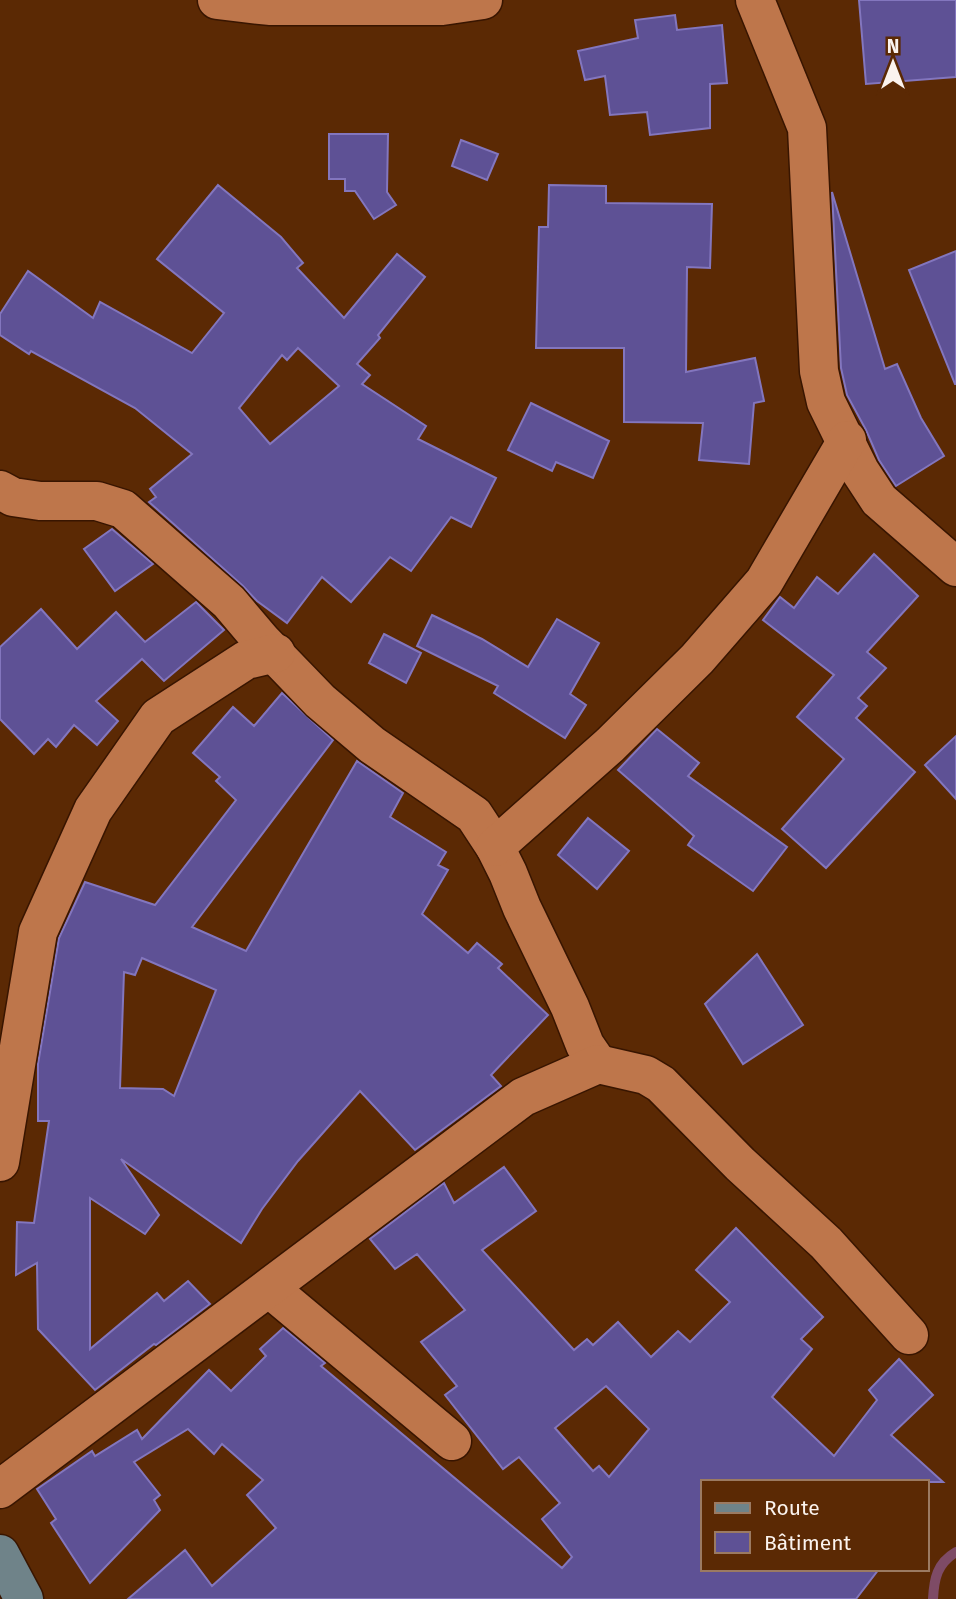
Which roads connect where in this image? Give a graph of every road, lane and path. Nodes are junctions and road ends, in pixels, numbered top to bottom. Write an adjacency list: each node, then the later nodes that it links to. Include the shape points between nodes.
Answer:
1 (217, 0): 2 (street, via 269,5 442,6)
2 (483, 0)
3 (755, 0): 4 (street, via 807,128 819,371 827,401)
4 (847, 440): 6 (street, via 879,499); 8 (street, via 756,592 610,746)
5 (0, 490): 7 (street, via 13,497 97,501 123,509 229,601)
6 (956, 567)
7 (276, 653): 8 (street, via 320,701 372,746 474,815); 10 (street, via 246,660 158,717 93,810 38,932)
8 (495, 847): 9 (street, via 585,1045)
9 (598, 1064): 11 (street, via 523,1097); 12 (street, via 646,1075 662,1084 826,1243)
10 (0, 1161)
11 (269, 1288): 13 (street); 14 (street)
12 (909, 1335)
13 (452, 1441)
14 (0, 1489)
15 (0, 1554): 16 (main road)
16 (24, 1599)

